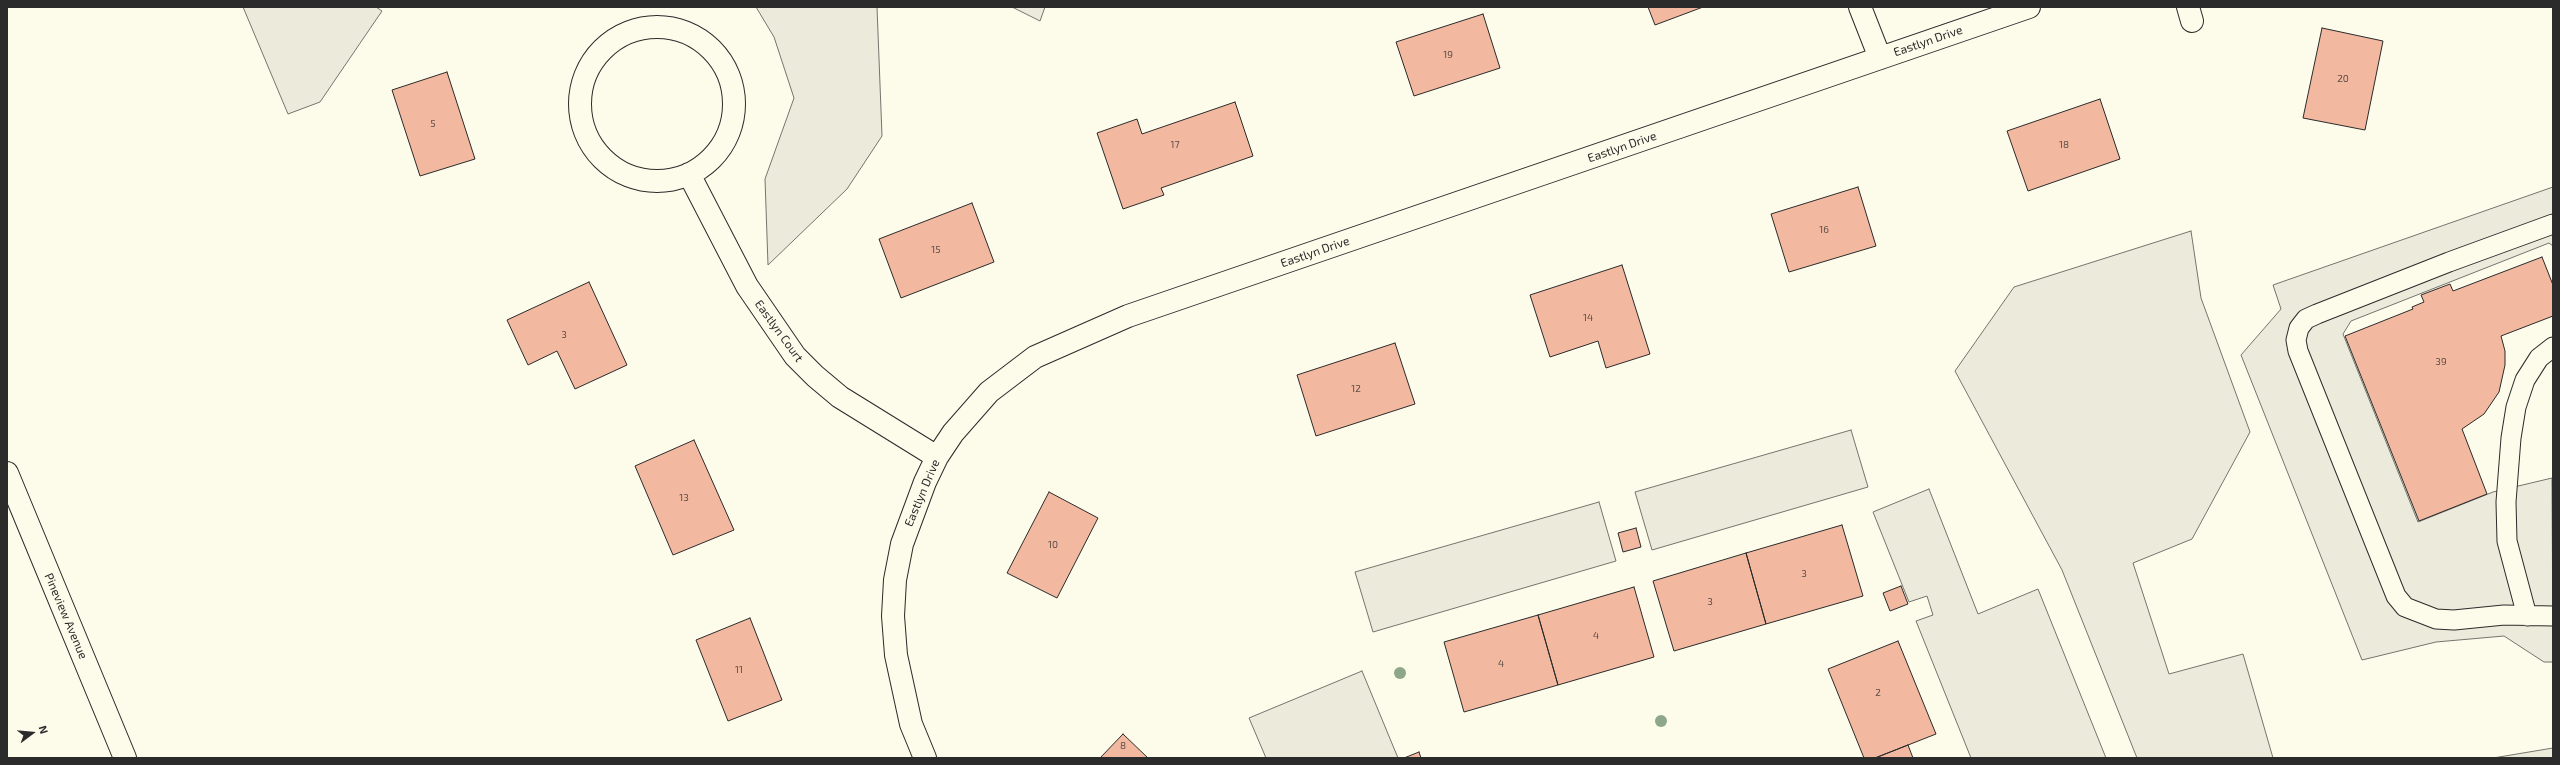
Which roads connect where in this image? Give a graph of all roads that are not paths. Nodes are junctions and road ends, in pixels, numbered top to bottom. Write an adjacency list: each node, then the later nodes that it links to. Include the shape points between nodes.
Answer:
1 (1860, 7): 3 (street)
2 (2028, 7): 3 (street, Eastlyn Drive)
3 (1880, 58): 7 (street, Eastlyn Drive, via 1128,316 1076,337 1035,357 989,392 968,415)
4 (689, 174): 4 (street, via 713,157 731,127 733,92 725,68 710,48 681,30 651,27 622,35 603,50 588,72 581,104 587,135 599,154 631,176 657,181); 7 (street, Eastlyn Court, via 747,286 795,356 840,396)
5 (2553, 224): 9 (lane, via 2317,314 2306,319 2299,328 2296,340 2298,351 2396,596 2405,607 2436,619 2454,620 2504,614)
6 (2553, 347): 9 (lane, via 2538,358 2525,380 2516,407 2511,438 2506,502 2507,541)
7 (937, 457): 12 (street, Eastlyn Drive, via 915,506 902,544 895,580 893,616 896,655 903,693 911,724)
8 (7, 473): 11 (street, Pineview Avenue)
9 (2527, 616): 10 (lane)
10 (2553, 616)
11 (125, 758)
12 (926, 758)

